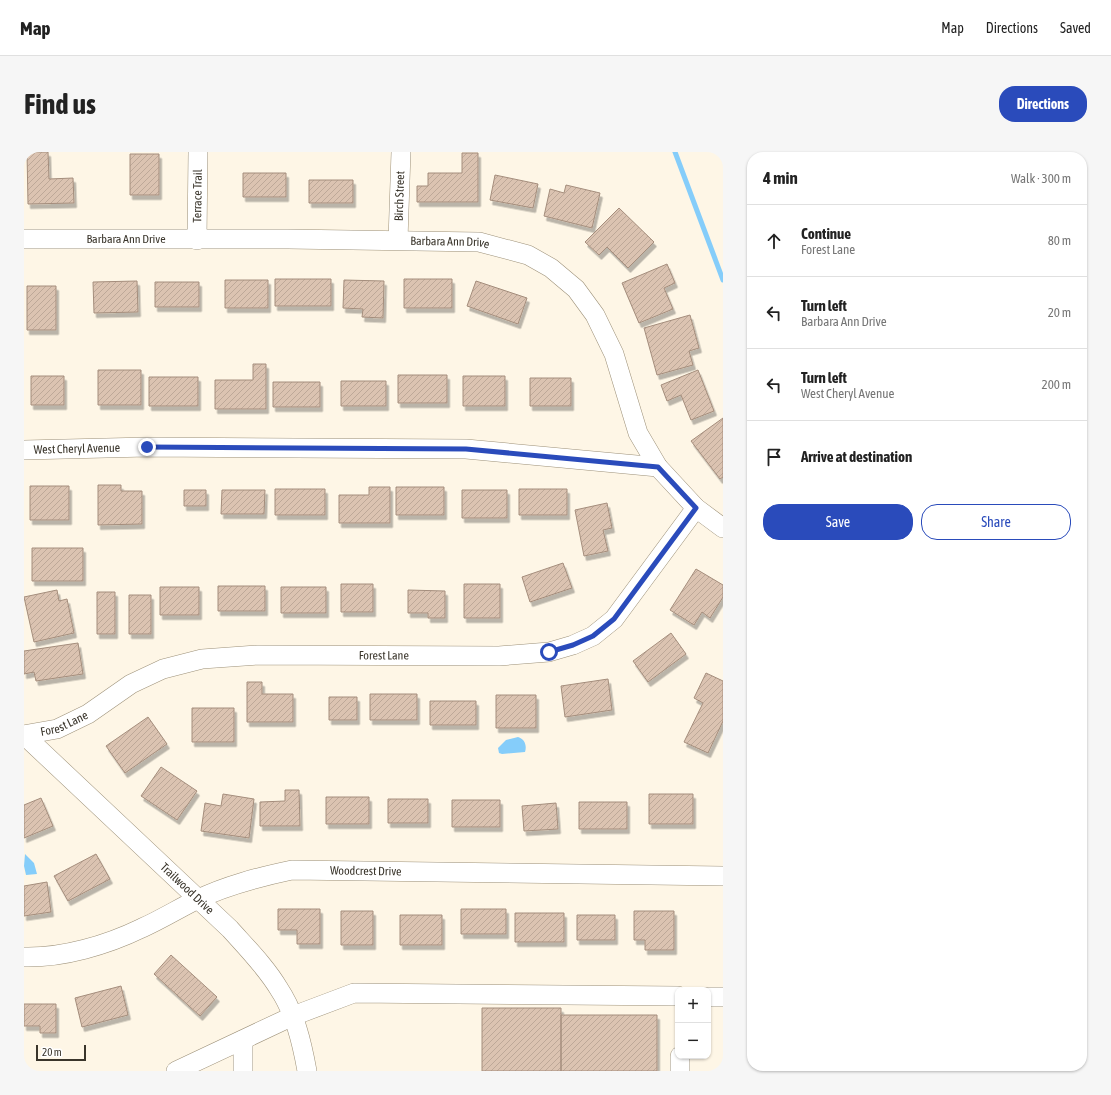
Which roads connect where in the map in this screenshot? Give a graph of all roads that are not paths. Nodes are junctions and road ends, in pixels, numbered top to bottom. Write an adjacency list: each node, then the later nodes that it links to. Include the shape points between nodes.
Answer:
1 (198, 152): 4 (street, Terrace Trail)
2 (401, 152): 5 (street, Birch Street)
3 (24, 239): 4 (street, Barbara Ann Drive)
4 (197, 240): 5 (street, Barbara Ann Drive)
5 (398, 240): 7 (street, Barbara Ann Drive, via 479,242 507,249 528,255 551,268 576,289 595,315 614,354 638,433)
6 (24, 450): 7 (street, West Cheryl Avenue, via 147,447 466,449)
7 (658, 467): 8 (street, Barbara Ann Drive)
8 (696, 508): 9 (street, Barbara Ann Drive); 10 (street, Forest Lane, via 614,619 593,636 573,645 549,652 499,656 258,655 202,659 163,669 138,681 88,714 57,729)
9 (723, 528)
10 (24, 735): 12 (street, Trailwood Drive)
11 (723, 876): 12 (street, Woodcrest Drive, via 292,870 250,878)
12 (197, 899): 13 (street, Woodcrest Drive, via 112,941 74,951); 17 (street, Trailwood Drive, via 230,929 259,962 280,989)
13 (24, 957)
14 (675, 996): 17 (street, via 354,993)
15 (711, 997): 16 (street)
16 (723, 997)
17 (292, 1016): 18 (street); 22 (street, Trailwood Drive)
18 (243, 1040): 20 (street); 21 (street)
19 (680, 1059): 23 (street)
20 (176, 1071)
21 (243, 1071)
22 (307, 1071)
23 (680, 1071)

